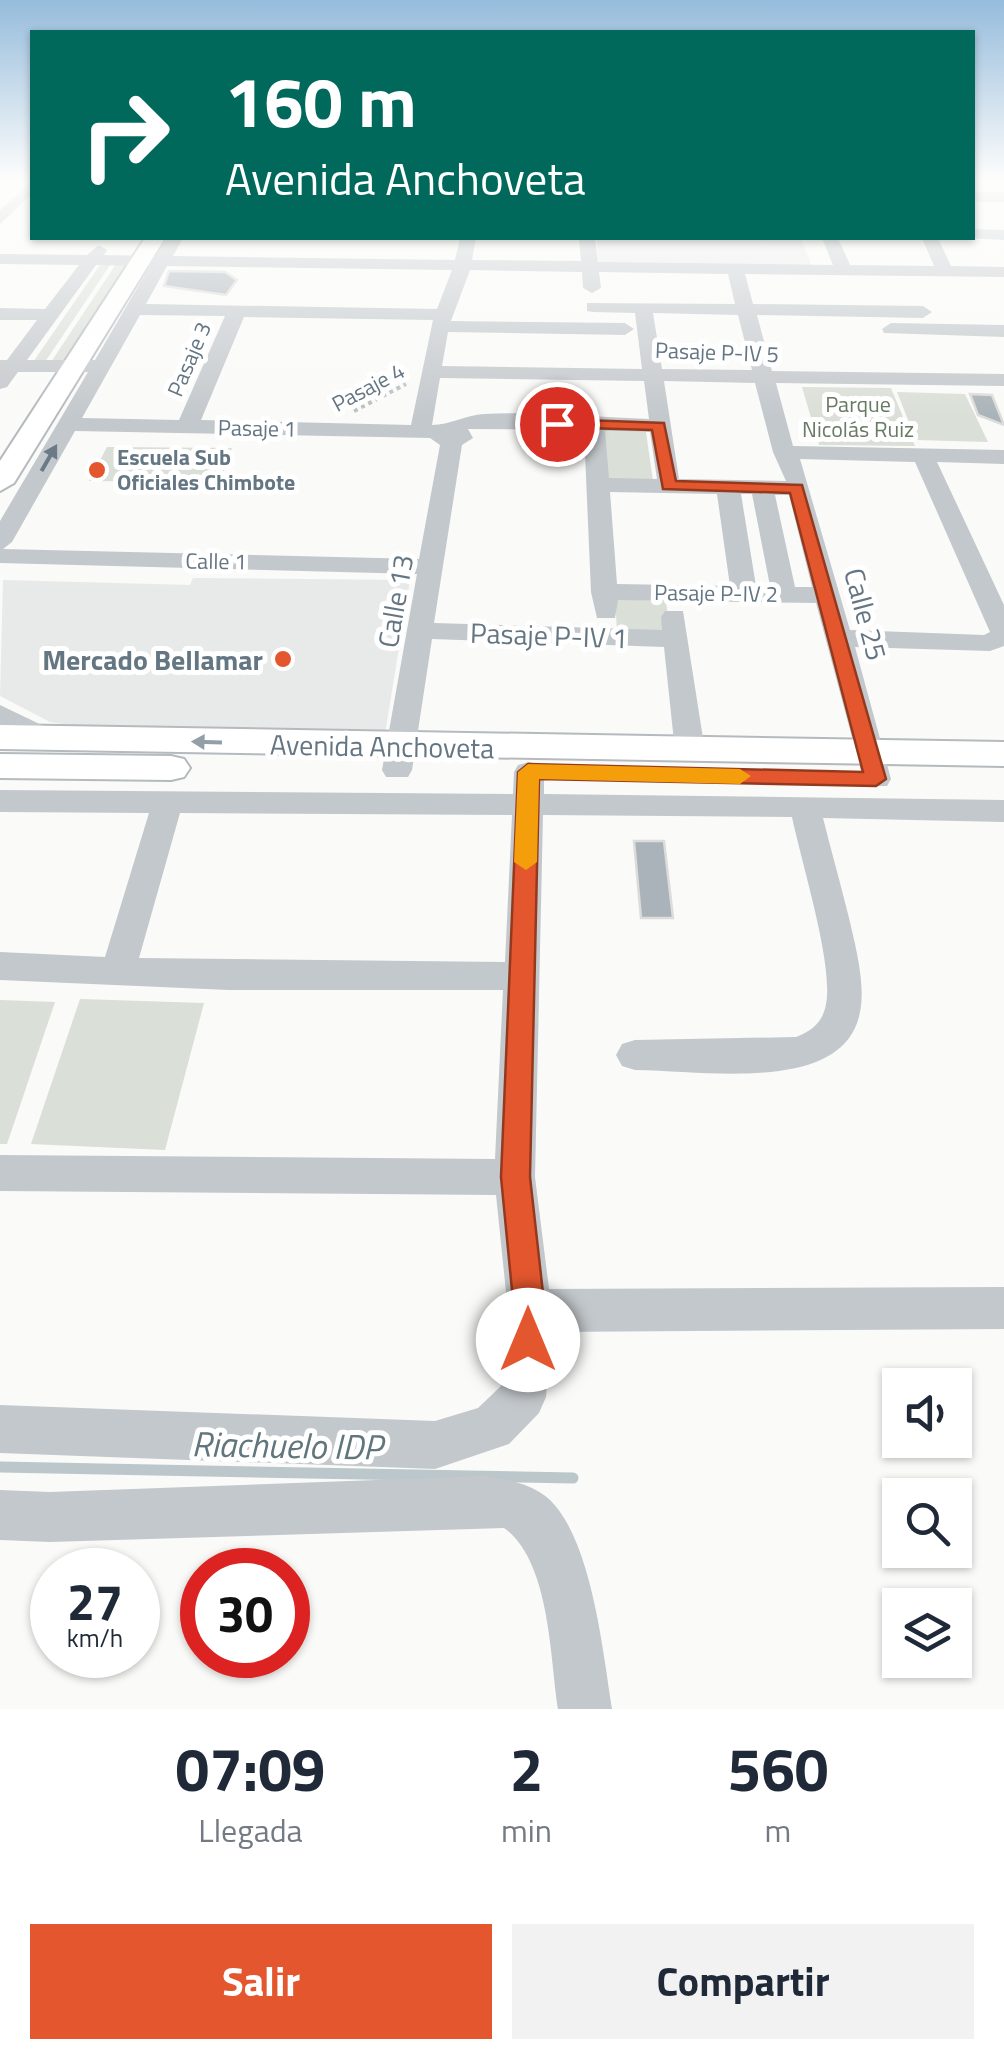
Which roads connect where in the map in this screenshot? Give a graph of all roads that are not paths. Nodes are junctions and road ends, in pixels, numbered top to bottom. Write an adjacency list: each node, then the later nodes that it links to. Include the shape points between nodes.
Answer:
1 (119, 258): 25 (street)
2 (123, 258): 32 (main road)
3 (125, 258): 34 (main road)
4 (130, 258): 20 (street)
5 (464, 258): 27 (street)
6 (518, 258): 11 (street)
7 (577, 258): 11 (street)
8 (583, 258): 11 (street)
9 (839, 258): 14 (street)
10 (939, 258): 15 (street)
11 (581, 267): 12 (street); 19 (street)
12 (735, 269): 13 (street); 21 (street)
13 (758, 269): 14 (street, via 818,262); 21 (street)
14 (844, 270): 17 (street)
15 (945, 272): 16 (street); 17 (street)
16 (1004, 272)
17 (914, 278): 18 (street); 23 (street)
18 (1004, 286)
19 (593, 307): 26 (street); 28 (street)
20 (134, 309): 22 (street); 33 (street)
21 (758, 310): 26 (street); 31 (street); 38 (street, Calle 25)
22 (236, 311): 27 (street); 44 (street, Pasaje 3)
23 (922, 312): 29 (street); 31 (street)
24 (0, 314): 25 (street)
25 (49, 315): 35 (street)
26 (644, 318): 28 (street); 37 (street)
27 (444, 320): 28 (street); 36 (street)
28 (594, 328)
29 (936, 330): 30 (street); 31 (street)
30 (1004, 331)
31 (889, 346): 38 (street, Pasaje P-IV 5); 39 (street, Pasaje P-IV 5)
32 (45, 366): 34 (street); 35 (street); 40 (main road)
33 (102, 366): 34 (street); 41 (street)
34 (75, 367): 50 (main road)
35 (4, 372)
36 (429, 372): 37 (street, Pasaje P-IV 5); 45 (street)
37 (650, 374): 38 (street, Pasaje P-IV 5); 43 (street)
38 (774, 378): 49 (street, Calle 25)
39 (1004, 380)
40 (27, 394)
41 (69, 424): 44 (street, Pasaje 1); 55 (street, one-way to 41)
42 (594, 425): 43 (street, Pasaje 1); 46 (street, Pasaje 1, via 483,420); 51 (street)
43 (659, 426): 52 (street)
44 (187, 427): 45 (street, Pasaje 1)
45 (420, 432): 46 (street, Pasaje 1)
46 (449, 435): 57 (street, Calle 13)
47 (923, 455): 48 (street); 49 (street); 63 (street)
48 (1004, 456)
49 (794, 464): 54 (street); 62 (street, Calle 25)
50 (0, 483)
51 (598, 484): 52 (street); 58 (street)
52 (669, 486): 53 (street)
53 (728, 487): 54 (street); 60 (street)
54 (762, 488): 61 (street)
55 (0, 542)
56 (0, 556): 57 (street, Calle 1)
57 (432, 567): 64 (street, Calle 13)
58 (604, 592): 59 (street, Pasaje P-IV 2); 66 (street)
59 (671, 592): 60 (street, Pasaje P-IV 2); 67 (street)
60 (744, 594): 61 (street, Pasaje P-IV 2)
61 (784, 594): 62 (street, Pasaje P-IV 2)
62 (828, 595): 68 (street, Calle 25)
63 (994, 596): 65 (street)
64 (421, 631): 66 (street, Pasaje P-IV 1); 73 (street, Calle 13)
65 (1004, 634): 68 (street, via 990,643)
66 (607, 636): 67 (street, Pasaje P-IV 1)
67 (676, 638): 72 (street)
68 (837, 638): 75 (street, Calle 25)
69 (0, 714): 71 (street)
70 (0, 737): 71 (main road, Avenida Anchoveta)
71 (42, 737): 73 (main road, Avenida Anchoveta, one-way to 71)
72 (690, 751): 73 (main road, Avenida Anchoveta); 75 (main road, Avenida Anchoveta)
73 (399, 759): 74 (main road, Avenida Anchoveta); 77 (main road, Avenida Anchoveta)
74 (0, 766)
75 (874, 766): 76 (main road, Avenida Anchoveta); 77 (main road, Avenida Anchoveta)
76 (1003, 786): 80 (street)
77 (528, 788): 79 (street); 80 (street); 83 (street)
78 (0, 801): 79 (street)
79 (167, 802): 82 (street)
80 (805, 806): 84 (street, via 846,975 848,1002 836,1032 810,1051 776,1057)
81 (0, 966): 82 (street)
82 (118, 971): 83 (street)
83 (522, 976): 86 (street)
84 (635, 1055)
85 (0, 1173): 86 (street)
86 (515, 1177): 88 (street)
87 (1004, 1308): 88 (street)
88 (530, 1311): 89 (street, via 523,1397 492,1427 436,1445)
89 (0, 1429)
90 (0, 1515): 91 (street, via 517,1506 543,1528 558,1562)
91 (585, 1709)

